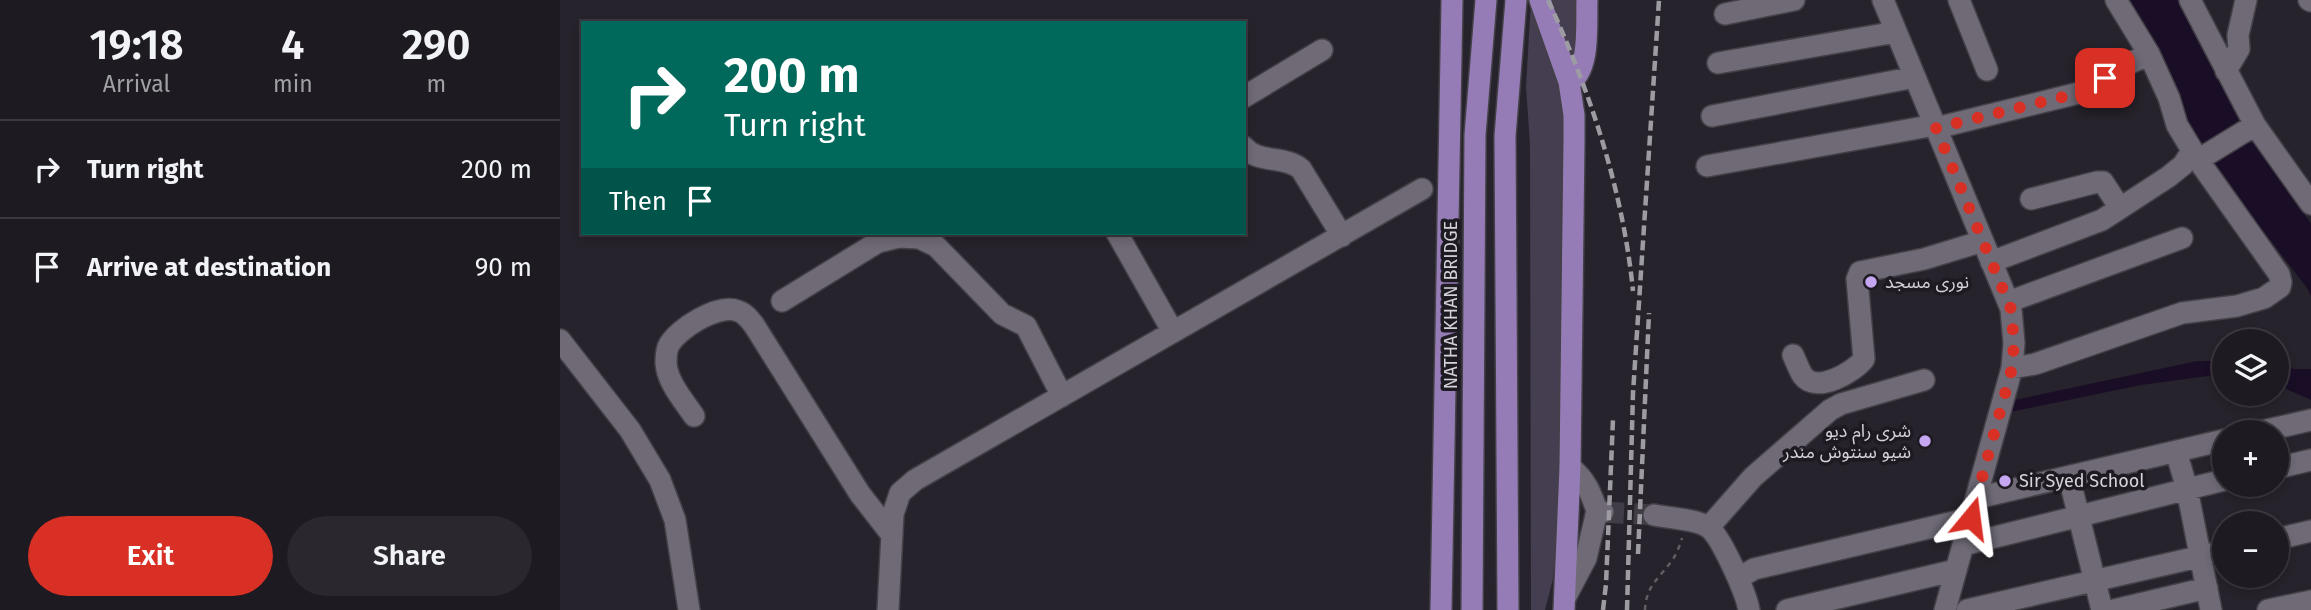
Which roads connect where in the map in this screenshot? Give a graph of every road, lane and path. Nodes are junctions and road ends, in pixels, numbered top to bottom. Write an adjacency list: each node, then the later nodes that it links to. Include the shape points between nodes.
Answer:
1 (1452, 0): 76 (highway)
2 (1486, 0): 77 (highway, NATHA KHAN BRIDGE, via 1475,135)
3 (1516, 0): 73 (highway, via 1505,136)
4 (1540, 0): 20 (highway)
5 (1587, 0): 20 (highway, via 1583,65)
6 (1794, 0): 12 (street)
7 (1883, 0): 13 (street)
8 (1959, 0): 17 (street)
9 (2116, 0): 15 (street)
10 (2190, 0): 18 (street)
11 (2246, 0): 18 (street, via 2239,50)
12 (1725, 14)
13 (1896, 32): 16 (street); 19 (street)
14 (1322, 50): 21 (street)
15 (2148, 54): 24 (street, via 2083,92); 26 (street, via 2177,125)
16 (1718, 63)
17 (1987, 69)
18 (2226, 71): 23 (street)
19 (1915, 78): 22 (street); 24 (street)
20 (1569, 82): 52 (highway, via 1574,115)
21 (1246, 96)
22 (1712, 116)
23 (2255, 125): 26 (street); 30 (street)
24 (1935, 126): 27 (street); 35 (street)
25 (1246, 149): 33 (street, via 1301,169)
26 (2195, 155): 31 (street); 42 (street, via 2279,274 2280,287 2264,298 2182,313)
27 (1707, 166)
28 (1422, 189): 33 (street)
29 (2031, 199): 31 (street, via 2103,182)
30 (2311, 204)
31 (2120, 208): 36 (street, via 2102,220)
32 (1118, 235): 39 (street)
33 (1342, 236): 39 (street)
34 (2182, 238): 38 (street)
35 (1983, 241): 36 (street); 41 (street, via 1860,272 1864,359 1846,373 1812,383 1803,377)
36 (1992, 262): 38 (street)
37 (782, 301): 44 (street, via 878,242 919,238 936,246 1002,314 1027,326)
38 (2008, 302): 42 (street, via 2014,343)
39 (1173, 332): 44 (street)
40 (560, 340): 74 (street, via 630,430 660,480 675,520)
41 (1793, 355)
42 (2012, 368): 56 (street)
43 (1924, 380): 60 (street, via 1830,410 1753,477)
44 (1062, 396): 62 (street, via 915,480 900,493)
45 (694, 416): 62 (street, via 673,383 666,364 668,346 712,312 736,310 754,325 860,494)
46 (2311, 419): 47 (street)
47 (2289, 424)
48 (2212, 443): 49 (street)
49 (2176, 451): 53 (street); 55 (street)
50 (2311, 460): 51 (street)
51 (2289, 465)
52 (1570, 467): 72 (highway); 72 (street, via 1582,477 1600,512)
53 (2069, 477): 56 (street); 58 (street)
54 (2212, 483): 55 (street)
55 (2187, 489): 58 (street); 66 (street)
56 (1974, 508): 64 (street); 68 (street, via 1754,569)
57 (1654, 515): 59 (street)
58 (2079, 517): 64 (street); 69 (street)
59 (1684, 521): 60 (street); 78 (path, via 1674,558 1655,580)
60 (1709, 527): 68 (street)
61 (2311, 531): 63 (street)
62 (892, 535): 75 (street)
63 (2289, 536)
64 (1963, 545): 67 (street)
65 (2212, 554): 66 (street)
66 (2200, 556): 69 (street); 70 (street)
67 (1956, 570): 80 (street); 81 (street)
68 (1740, 578): 79 (street)
69 (2095, 581): 82 (street); 83 (street)
70 (2207, 588): 83 (street); 84 (street)
71 (2311, 601): 85 (street)
72 (1565, 603)
73 (1508, 608)
74 (690, 610)
75 (888, 610)
76 (1441, 610)
77 (1472, 610)
78 (1645, 610)
79 (1749, 610)
80 (1787, 610)
81 (1945, 610)
82 (1967, 610)
83 (2104, 610)
84 (2211, 610)
85 (2268, 610)

